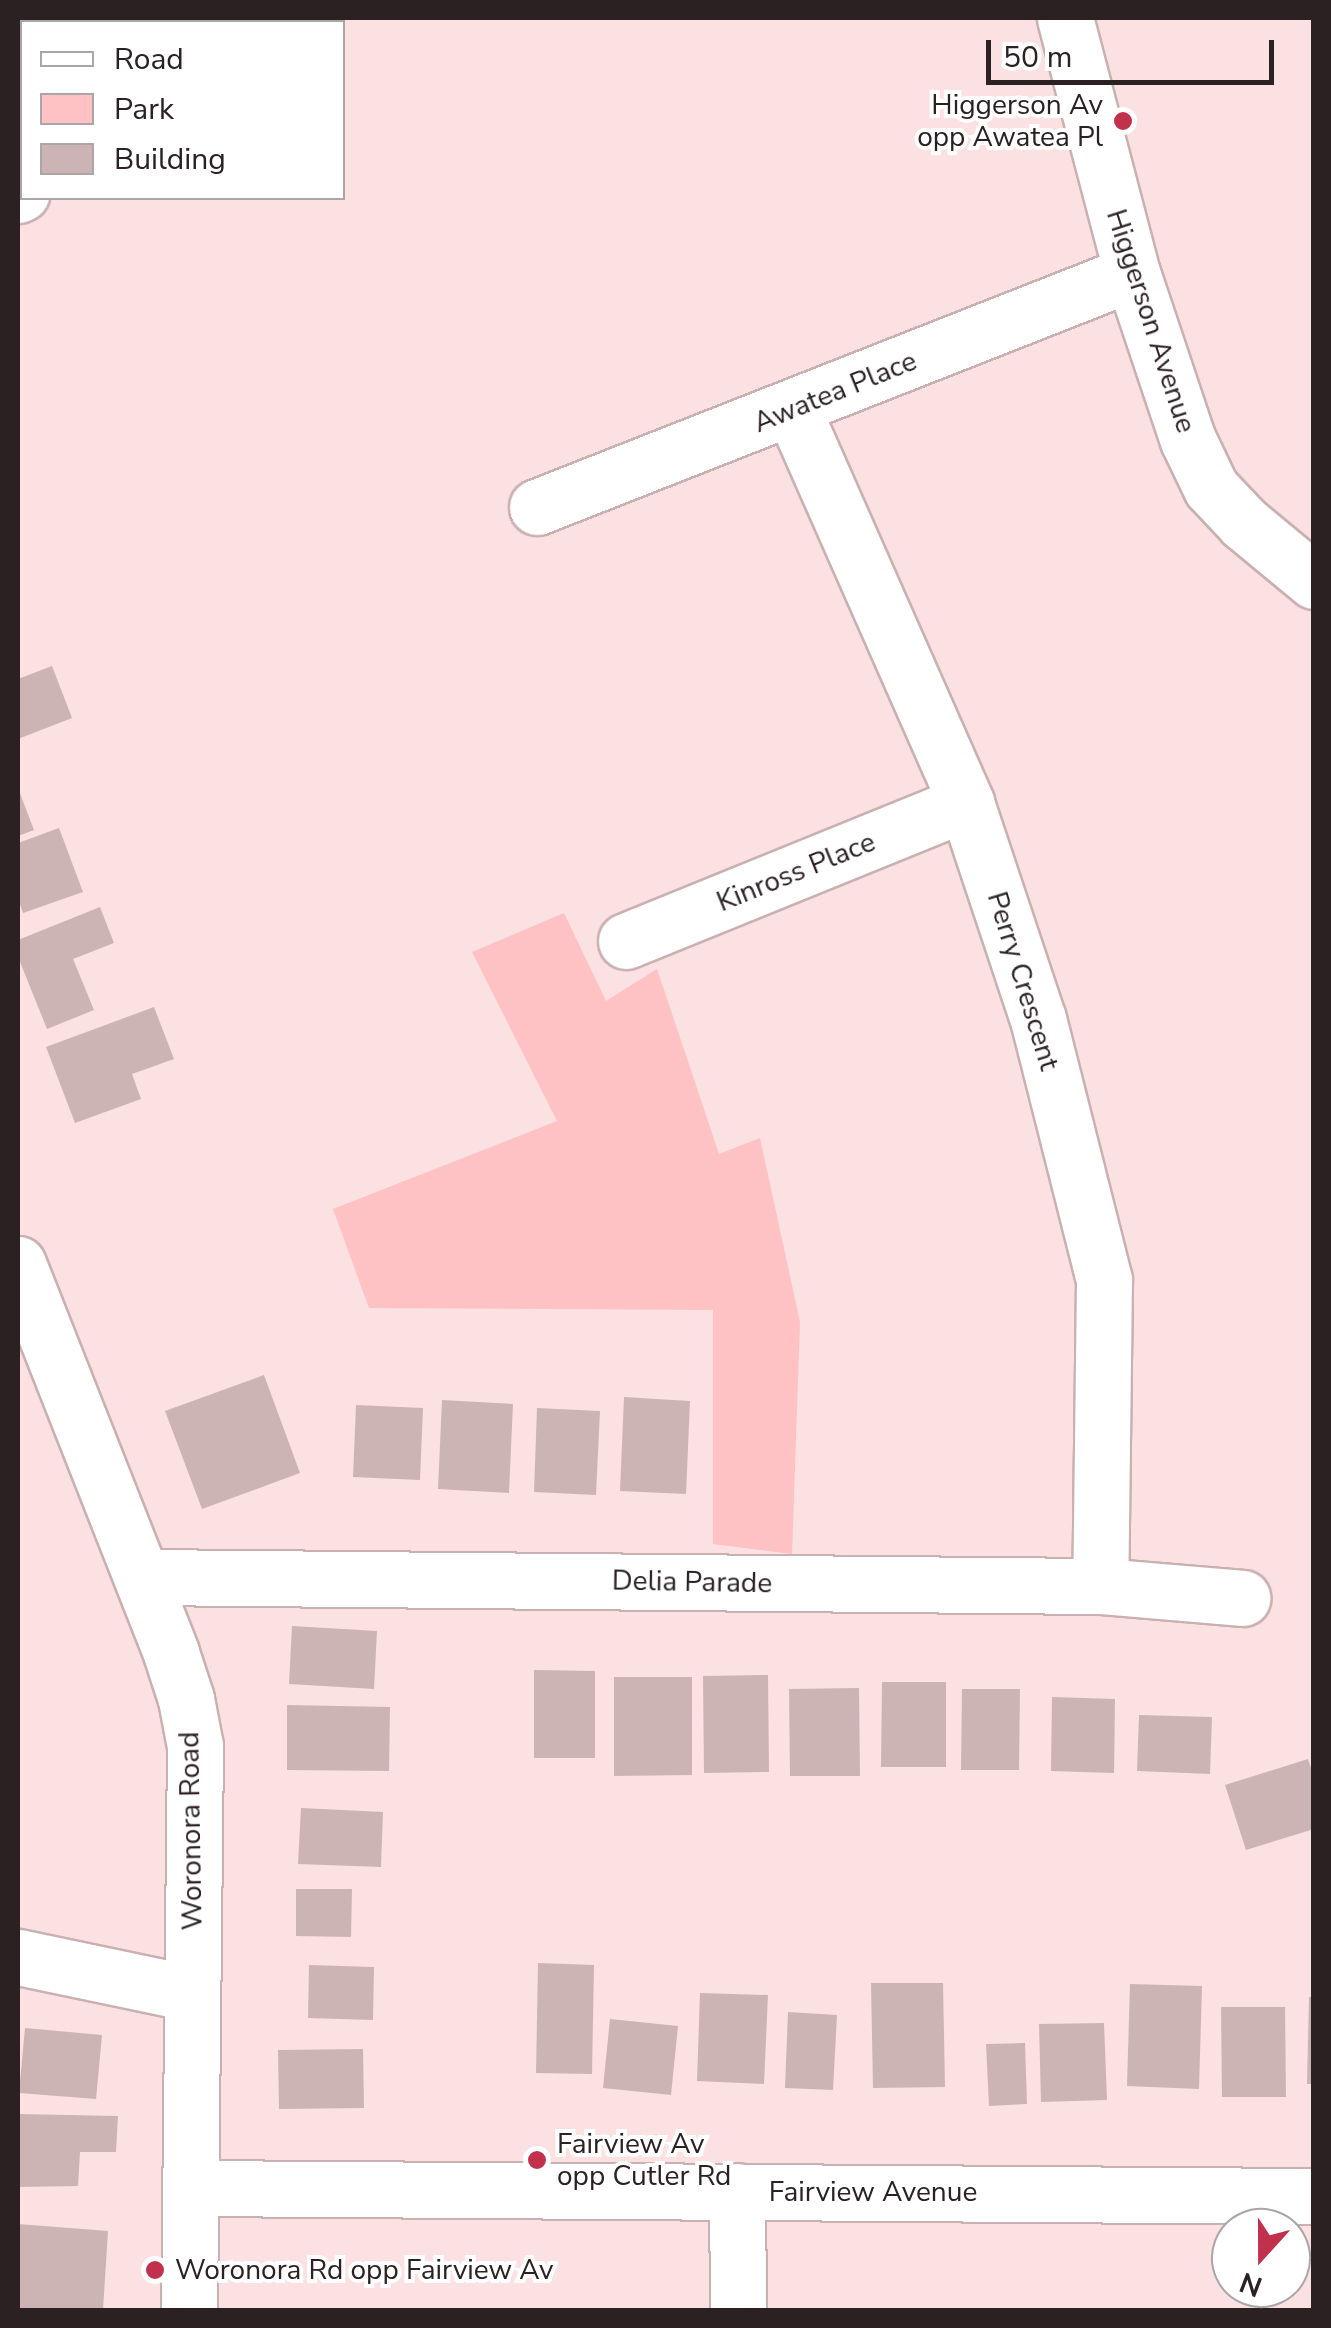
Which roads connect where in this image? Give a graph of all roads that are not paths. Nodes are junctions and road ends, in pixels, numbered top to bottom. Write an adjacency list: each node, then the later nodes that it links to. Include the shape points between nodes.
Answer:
1 (1065, 18): 2 (street, Higgerson Avenue)
2 (1132, 273): 3 (street, Awatea Place); 5 (street, Higgerson Avenue, via 1188,440 1211,488)
3 (793, 410): 4 (street, Awatea Place); 6 (street, Perry Crescent)
4 (537, 506)
5 (1314, 581)
6 (966, 804): 7 (street, Kinross Place); 10 (street, Perry Crescent, via 1038,1019 1104,1280)
7 (626, 941)
8 (18, 1264): 9 (street, Woronora Road)
9 (142, 1577): 10 (street, Delia Parade); 13 (street, Woronora Road, via 186,1699 195,1746)
10 (1100, 1586): 11 (street, Delia Parade)
11 (1242, 1598)
12 (18, 1958): 13 (street)
13 (191, 1993): 14 (street, Woronora Road)
14 (192, 2188): 15 (street, Fairview Avenue); 17 (street, Woronora Road)
15 (737, 2191): 16 (street, Fairview Avenue); 18 (street)
16 (1314, 2196)
17 (190, 2310)
18 (738, 2310)

